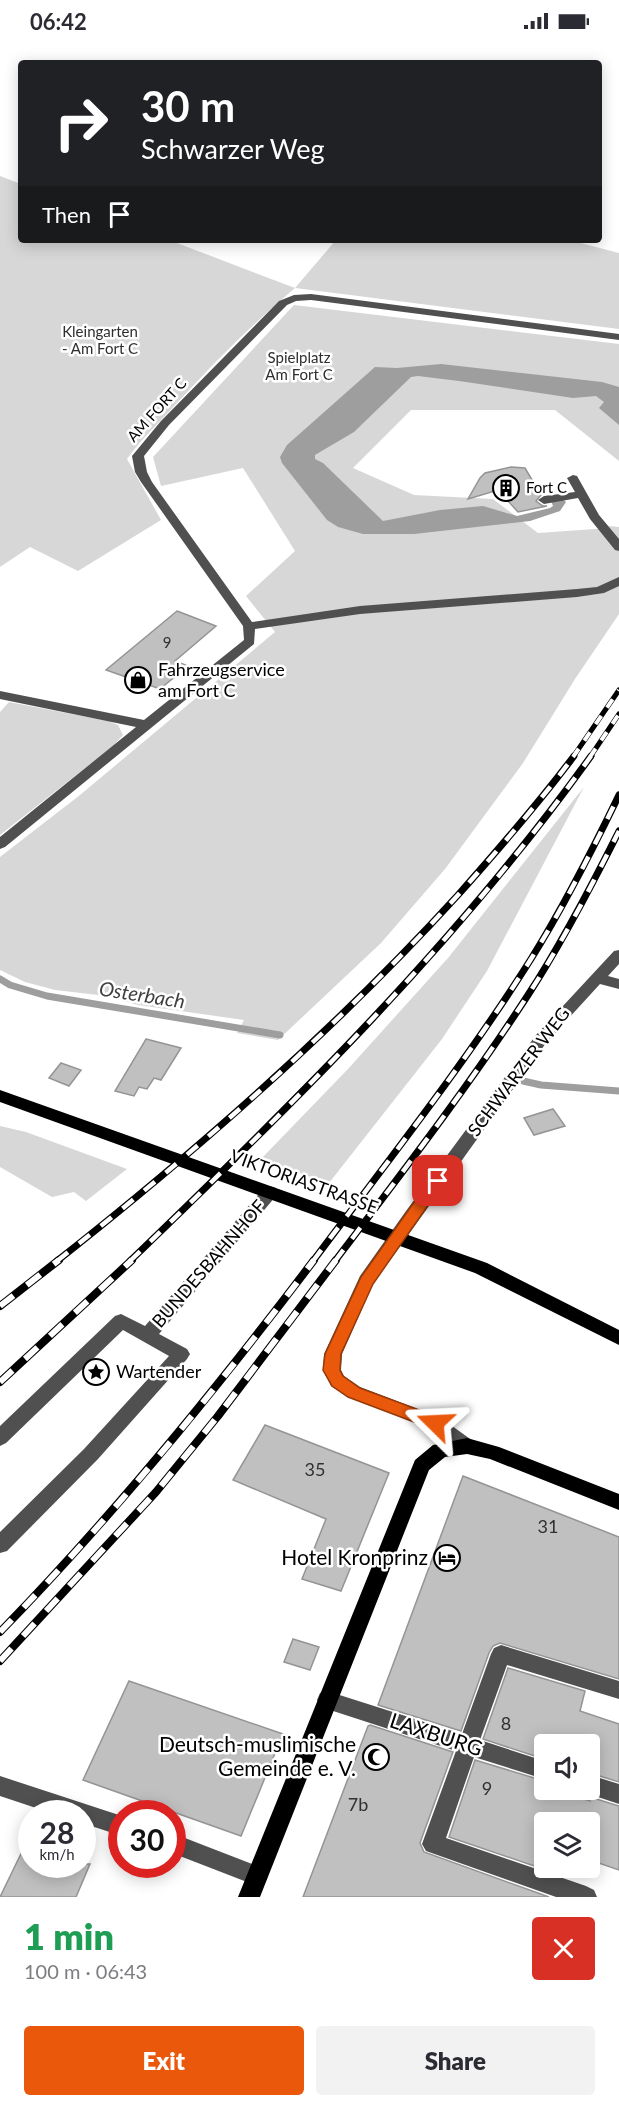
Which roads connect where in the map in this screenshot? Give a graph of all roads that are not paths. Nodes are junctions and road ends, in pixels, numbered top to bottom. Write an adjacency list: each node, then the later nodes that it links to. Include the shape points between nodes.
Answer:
1 (619, 337): 7 (street, AM FORT C, via 311,297 283,303 165,423 138,456 147,482)
2 (573, 478): 3 (street)
3 (581, 493): 4 (street); 5 (street)
4 (544, 500)
5 (619, 547)
6 (619, 581): 7 (street, via 600,590 577,593 360,610)
7 (249, 626): 9 (street, via 250,641)
8 (0, 695): 9 (street)
9 (147, 726): 10 (street)
10 (0, 844)
11 (619, 955): 12 (street, SCHWARZER WEG)
12 (599, 979): 13 (street); 19 (street, SCHWARZER WEG, via 541,1039 412,1216 366,1281 333,1354 332,1370 337,1381 354,1392 435,1423)
13 (619, 984)
14 (0, 1096): 15 (main road, VIKTORIASTRASSE)
15 (270, 1192): 16 (street, BUNDESBAHNHOF); 17 (main road, VIKTORIASTRASSE, via 481,1268)
16 (147, 1336): 18 (street, BUNDESBAHNHOF, via 121,1321); 21 (street, BUNDESBAHNHOF, via 181,1354 91,1454)
17 (619, 1338)
18 (0, 1438)
19 (467, 1446): 20 (main road, via 492,1452); 23 (main road, via 440,1450 422,1465)
20 (619, 1502)
21 (0, 1545)
22 (619, 1690): 24 (street, via 501,1654)
23 (327, 1700): 24 (street, LAXBURG); 31 (main road)
24 (468, 1745): 25 (street, LAXBURG); 33 (street, via 433,1844)
25 (534, 1767)
26 (0, 1786): 29 (street)
27 (600, 1788): 28 (street)
28 (619, 1794)
29 (108, 1821)
30 (186, 1848): 31 (street)
31 (257, 1876): 32 (main road)
32 (249, 1897)
33 (586, 1897)

